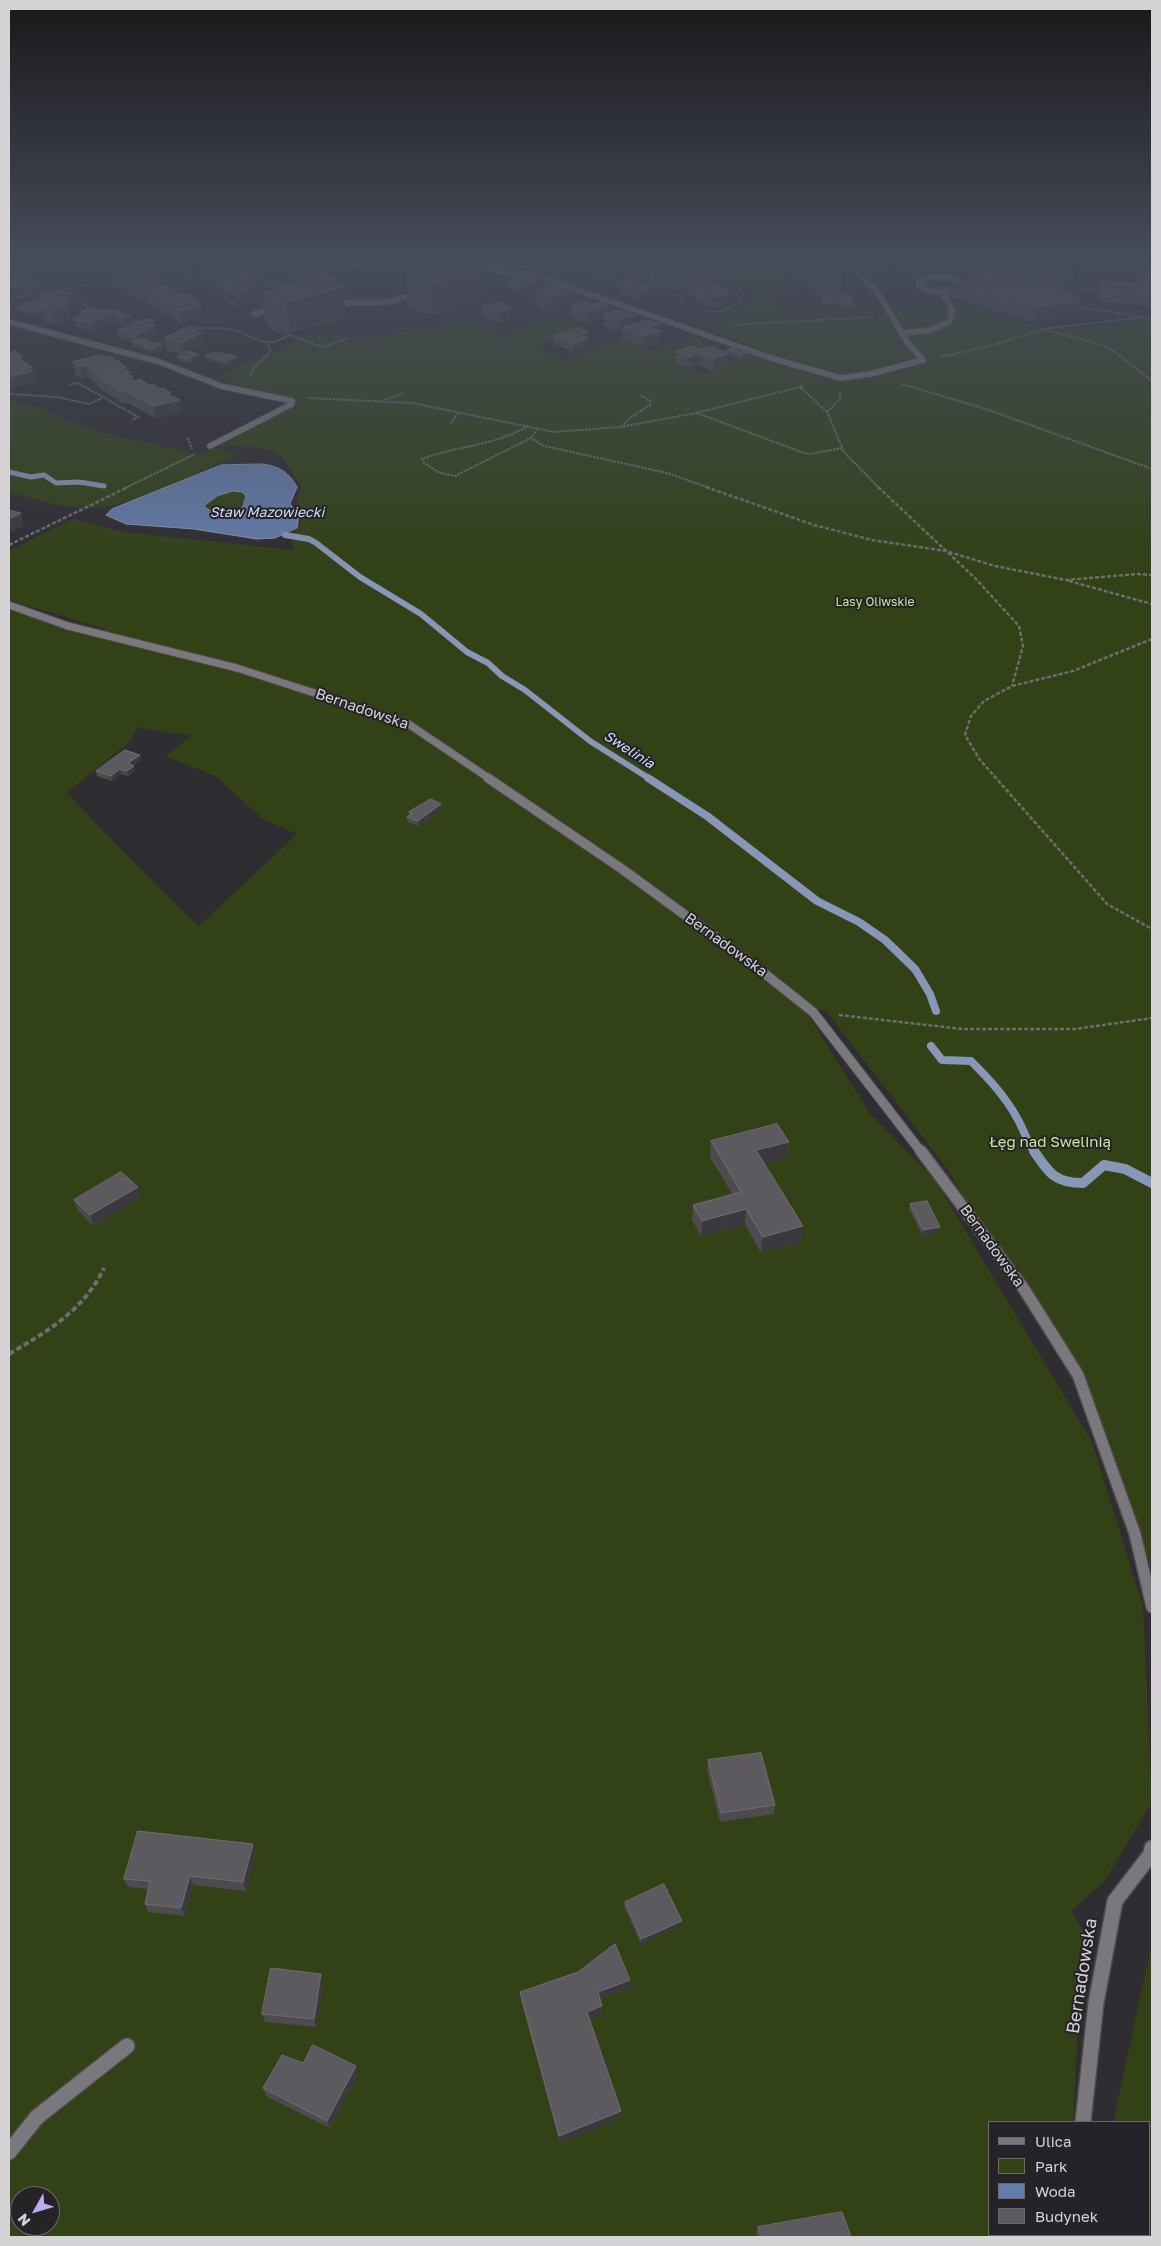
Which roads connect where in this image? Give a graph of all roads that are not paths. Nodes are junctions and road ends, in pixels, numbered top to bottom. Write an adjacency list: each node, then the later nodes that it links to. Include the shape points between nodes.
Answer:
1 (170, 366): 4 (street, via 210,382 292,401 292,404)
2 (793, 366): 3 (street, via 841,378)
3 (901, 366)
4 (210, 446)
5 (9, 605): 6 (street, Bernadowska, via 68,626 237,668 407,722 630,875 760,969 813,1012 986,1236 1078,1375 1135,1534)
6 (1152, 1607)
7 (1152, 1848): 9 (street, Bernadowska, via 1151,1854 1115,1901 1096,2002)
8 (127, 2046): 10 (street, via 37,2117)
9 (1083, 2121)
10 (9, 2152)

